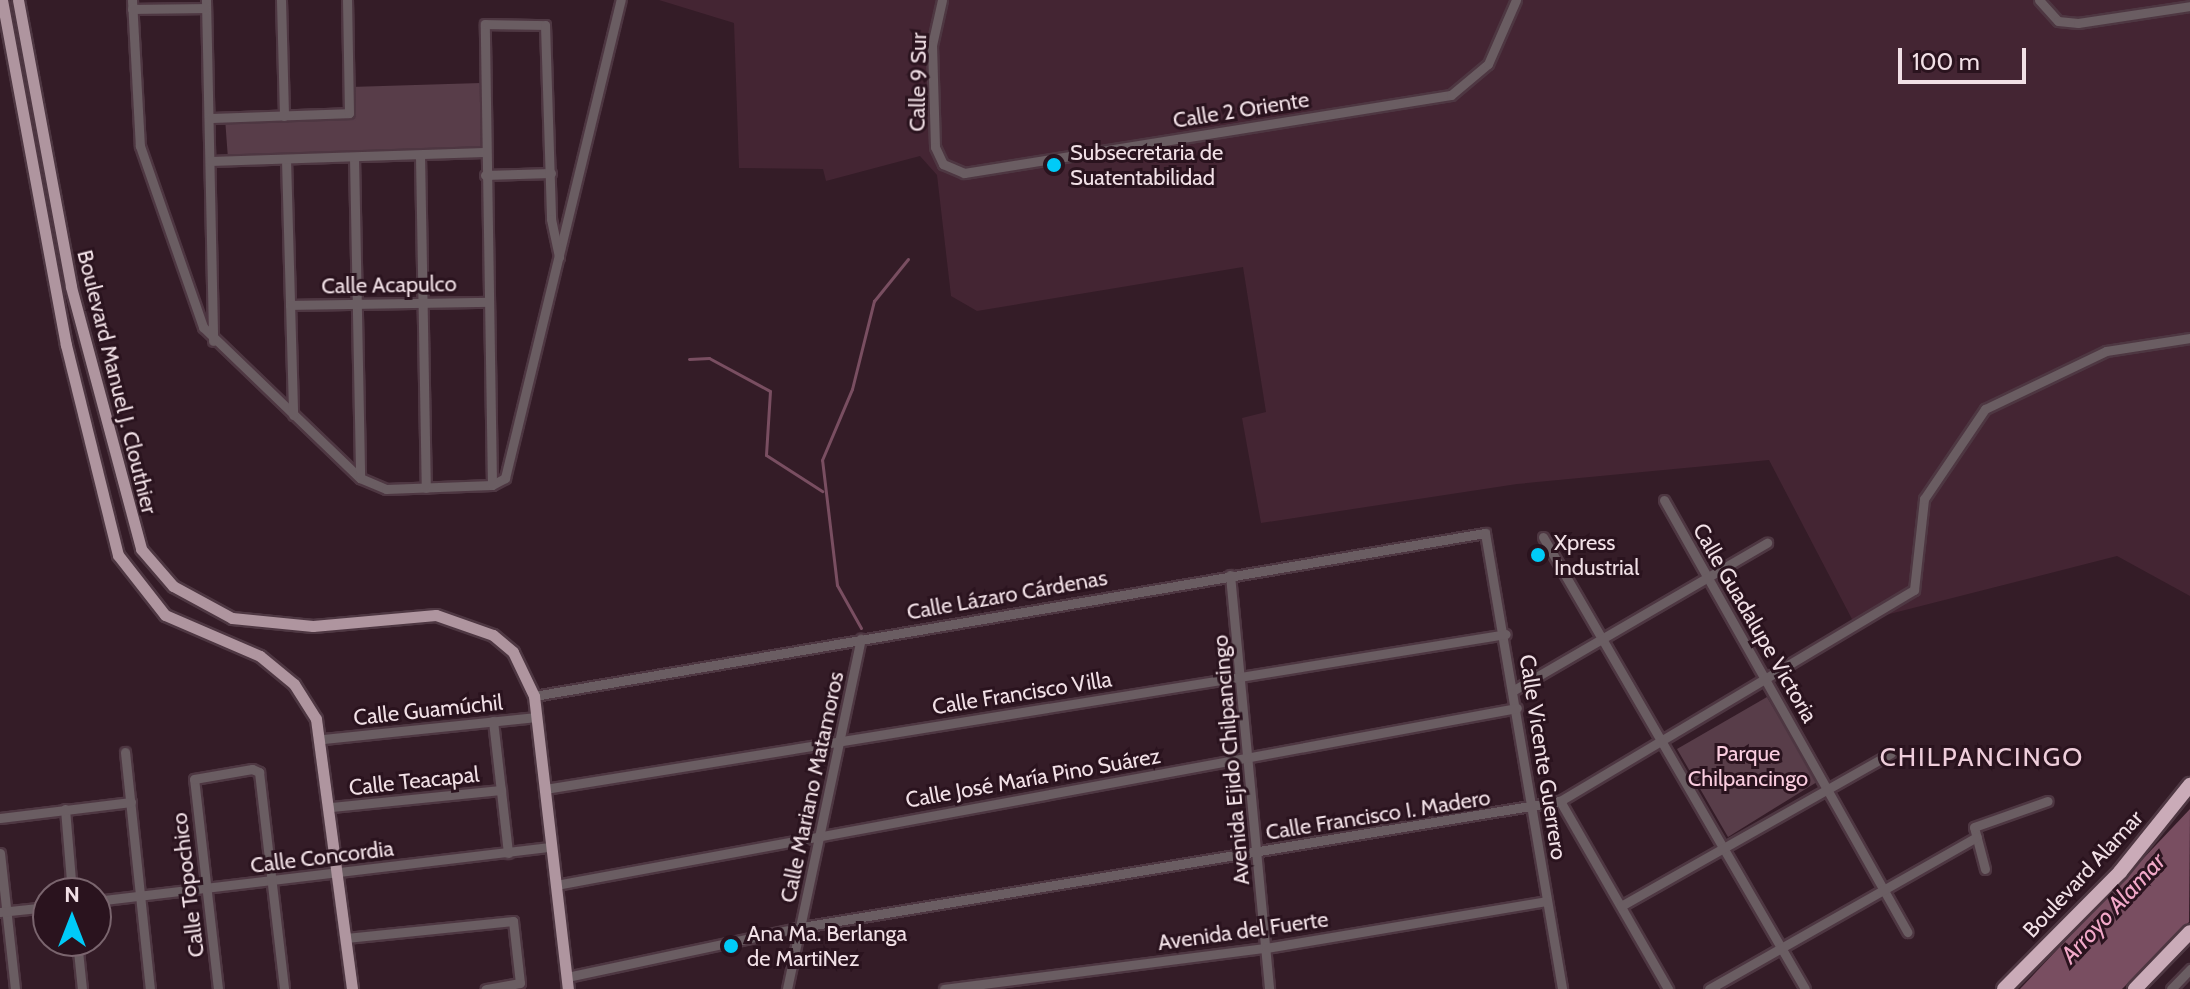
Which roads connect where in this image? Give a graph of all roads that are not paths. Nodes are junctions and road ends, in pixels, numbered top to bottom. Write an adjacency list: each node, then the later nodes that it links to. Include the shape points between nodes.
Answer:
1 (2, 0): 49 (main road, Boulevard Manuel J. Clouthier, via 66,345 118,555 165,615 281,671 304,697)
2 (18, 0): 45 (main road, Boulevard Manuel J. Clouthier, via 82,337 141,549 173,586 252,623 313,626 416,613 462,621 508,646)
3 (281, 0): 12 (street)
4 (347, 0): 12 (street, via 349,113)
5 (621, 0): 22 (street)
6 (942, 0): 19 (street, Calle 9 Sur, via 932,45 935,147)
7 (1516, 0): 19 (street, Calle 2 Oriente, via 1488,64 1451,95 964,173)
8 (2039, 0): 11 (street, via 2058,21)
9 (206, 4): 10 (street); 13 (street)
10 (132, 5): 28 (street, via 140,146)
11 (2190, 6)
12 (284, 116): 13 (street)
13 (209, 118): 18 (street)
14 (484, 152): 15 (street); 20 (street, via 483,26 544,24); 21 (street)
15 (420, 155): 16 (street); 24 (street)
16 (354, 157): 17 (street); 26 (street)
17 (286, 159): 18 (street); 25 (street)
18 (210, 161): 28 (street)
19 (943, 164)
20 (551, 173): 21 (street); 22 (street)
21 (485, 175): 23 (street)
22 (559, 257): 31 (street)
23 (488, 302): 24 (street, Calle Acapulco); 31 (street)
24 (422, 303): 26 (street, Calle Acapulco); 32 (street)
25 (290, 305): 26 (street, Calle Acapulco); 29 (street)
26 (355, 305): 30 (street)
27 (2190, 338): 43 (street, Calle Francisco I. Madero, via 2106,351 2011,393 1977,419 1924,499 1914,590)
28 (213, 341): 29 (street)
29 (293, 415): 30 (street)
30 (360, 478): 32 (street, via 378,488)
31 (496, 484): 32 (street)
32 (426, 488)
33 (1664, 500): 38 (street, Calle Guadalupe Victoria)
34 (1485, 533): 37 (street, Calle Lázaro Cárdenas); 39 (street, Calle Vicente Guerrero)
35 (1543, 537): 41 (street)
36 (1767, 543): 38 (street)
37 (1230, 575): 40 (street, Calle Lázaro Cárdenas); 42 (street, Avenida Ejido Chilpancingo)
38 (1705, 577): 41 (street); 43 (street, Calle Guadalupe Victoria)
39 (1506, 634): 42 (street, Calle Francisco Villa); 44 (street, Calle Vicente Guerrero)
40 (861, 639): 45 (street, Calle Lázaro Cárdenas); 50 (street, Calle Mariano Matamoros)
41 (1604, 640): 44 (street); 51 (street)
42 (1242, 675): 50 (street, Calle Francisco Villa); 54 (street, Avenida Ejido Chilpancingo)
43 (1770, 682): 51 (street, Calle Francisco I. Madero); 56 (street, Calle Guadalupe Victoria)
44 (1514, 690): 46 (street, Calle Vicente Guerrero)
45 (534, 696): 47 (main road, Boulevard Manuel J. Clouthier)
46 (1517, 708): 54 (street, Calle José María Pino Suárez); 64 (street, Calle Vicente Guerrero)
47 (537, 717): 48 (street, Calle Guamúchil); 57 (main road, Boulevard Manuel J. Clouthier)
48 (493, 721): 49 (street, Calle Guamúchil); 58 (street)
49 (323, 739): 62 (main road, Boulevard Manuel J. Clouthier)
50 (841, 740): 57 (street, Calle Francisco Villa); 66 (street, Calle Mariano Matamoros)
51 (1663, 745): 59 (street, Calle Francisco I. Madero); 69 (street)
52 (125, 752): 61 (street)
53 (1891, 753): 56 (street)
54 (1251, 757): 66 (street, Calle José María Pino Suárez); 70 (street, Avenida Ejido Chilpancingo)
55 (2190, 785): 110 (highway, Boulevard Alamar, via 2120,872)
56 (1829, 788): 69 (street); 80 (street, Calle Guadalupe Victoria)
57 (545, 789): 68 (main road, Boulevard Manuel J. Clouthier)
58 (501, 790): 62 (street, Calle Teacapal); 72 (street)
59 (1560, 801): 64 (street, Calle Francisco I. Madero); 84 (street)
60 (2048, 801): 67 (street, via 1974,827)
61 (131, 802): 63 (street); 81 (street)
62 (331, 807): 74 (main road, Boulevard Manuel J. Clouthier)
63 (65, 809): 65 (street); 75 (street)
64 (1533, 810): 70 (street, Calle Francisco I. Madero); 83 (street, Calle Vicente Guerrero)
65 (0, 818)
66 (821, 834): 77 (street, Calle José María Pino Suárez); 87 (street, Calle Mariano Matamoros)
67 (1977, 837): 73 (street); 80 (street)
68 (552, 847): 72 (street, Calle Concordia); 77 (main road, Boulevard Manuel J. Clouthier)
69 (1722, 847): 84 (street); 91 (street)
70 (1258, 852): 87 (street, Calle Francisco I. Madero); 92 (street, Avenida Ejido Chilpancingo)
71 (0, 853): 78 (street)
72 (508, 853): 74 (street, Calle Concordia)
73 (1985, 869)
74 (339, 873): 76 (street, Calle Concordia); 90 (main road, Boulevard Manuel J. Clouthier)
75 (71, 877)
76 (272, 881): 79 (street, Calle Concordia); 79 (street, Calle Topochico, via 256,769 195,776); 100 (street)
77 (556, 885): 95 (main road, Boulevard Manuel J. Clouthier)
78 (2, 888): 86 (street)
79 (206, 888): 81 (street, Calle Concordia); 99 (street, Calle Topochico)
80 (1885, 888): 88 (street, Calle Guadalupe Victoria); 91 (street)
81 (140, 896): 82 (street, Calle Concordia); 98 (street)
82 (112, 899)
83 (1546, 901): 92 (street, Avenida del Fuerte); 106 (street, Calle Vicente Guerrero)
84 (1621, 906): 107 (street)
85 (32, 909): 86 (street)
86 (3, 912): 96 (street)
87 (802, 927): 95 (street, Calle Francisco I. Madero); 103 (street, Calle Mariano Matamoros)
88 (1907, 932)
89 (2190, 932): 111 (highway)
90 (346, 938): 101 (main road, Boulevard Manuel J. Clouthier); 102 (street, via 513,921 520,983)
91 (1781, 947): 108 (street); 109 (street)
92 (1266, 948): 104 (street, Avenida del Fuerte); 105 (street, Avenida Ejido Chilpancingo)
93 (79, 957): 97 (street)
94 (2190, 969): 112 (street)
95 (568, 983)
96 (15, 989)
97 (82, 989)
98 (150, 989)
99 (218, 989)
100 (284, 989)
101 (352, 989)
102 (486, 989)
103 (787, 989)
104 (944, 989)
105 (1269, 989)
106 (1562, 989)
107 (1668, 989)
108 (1709, 989)
109 (1805, 989)
110 (2004, 989)
111 (2135, 989)
112 (2171, 989)

